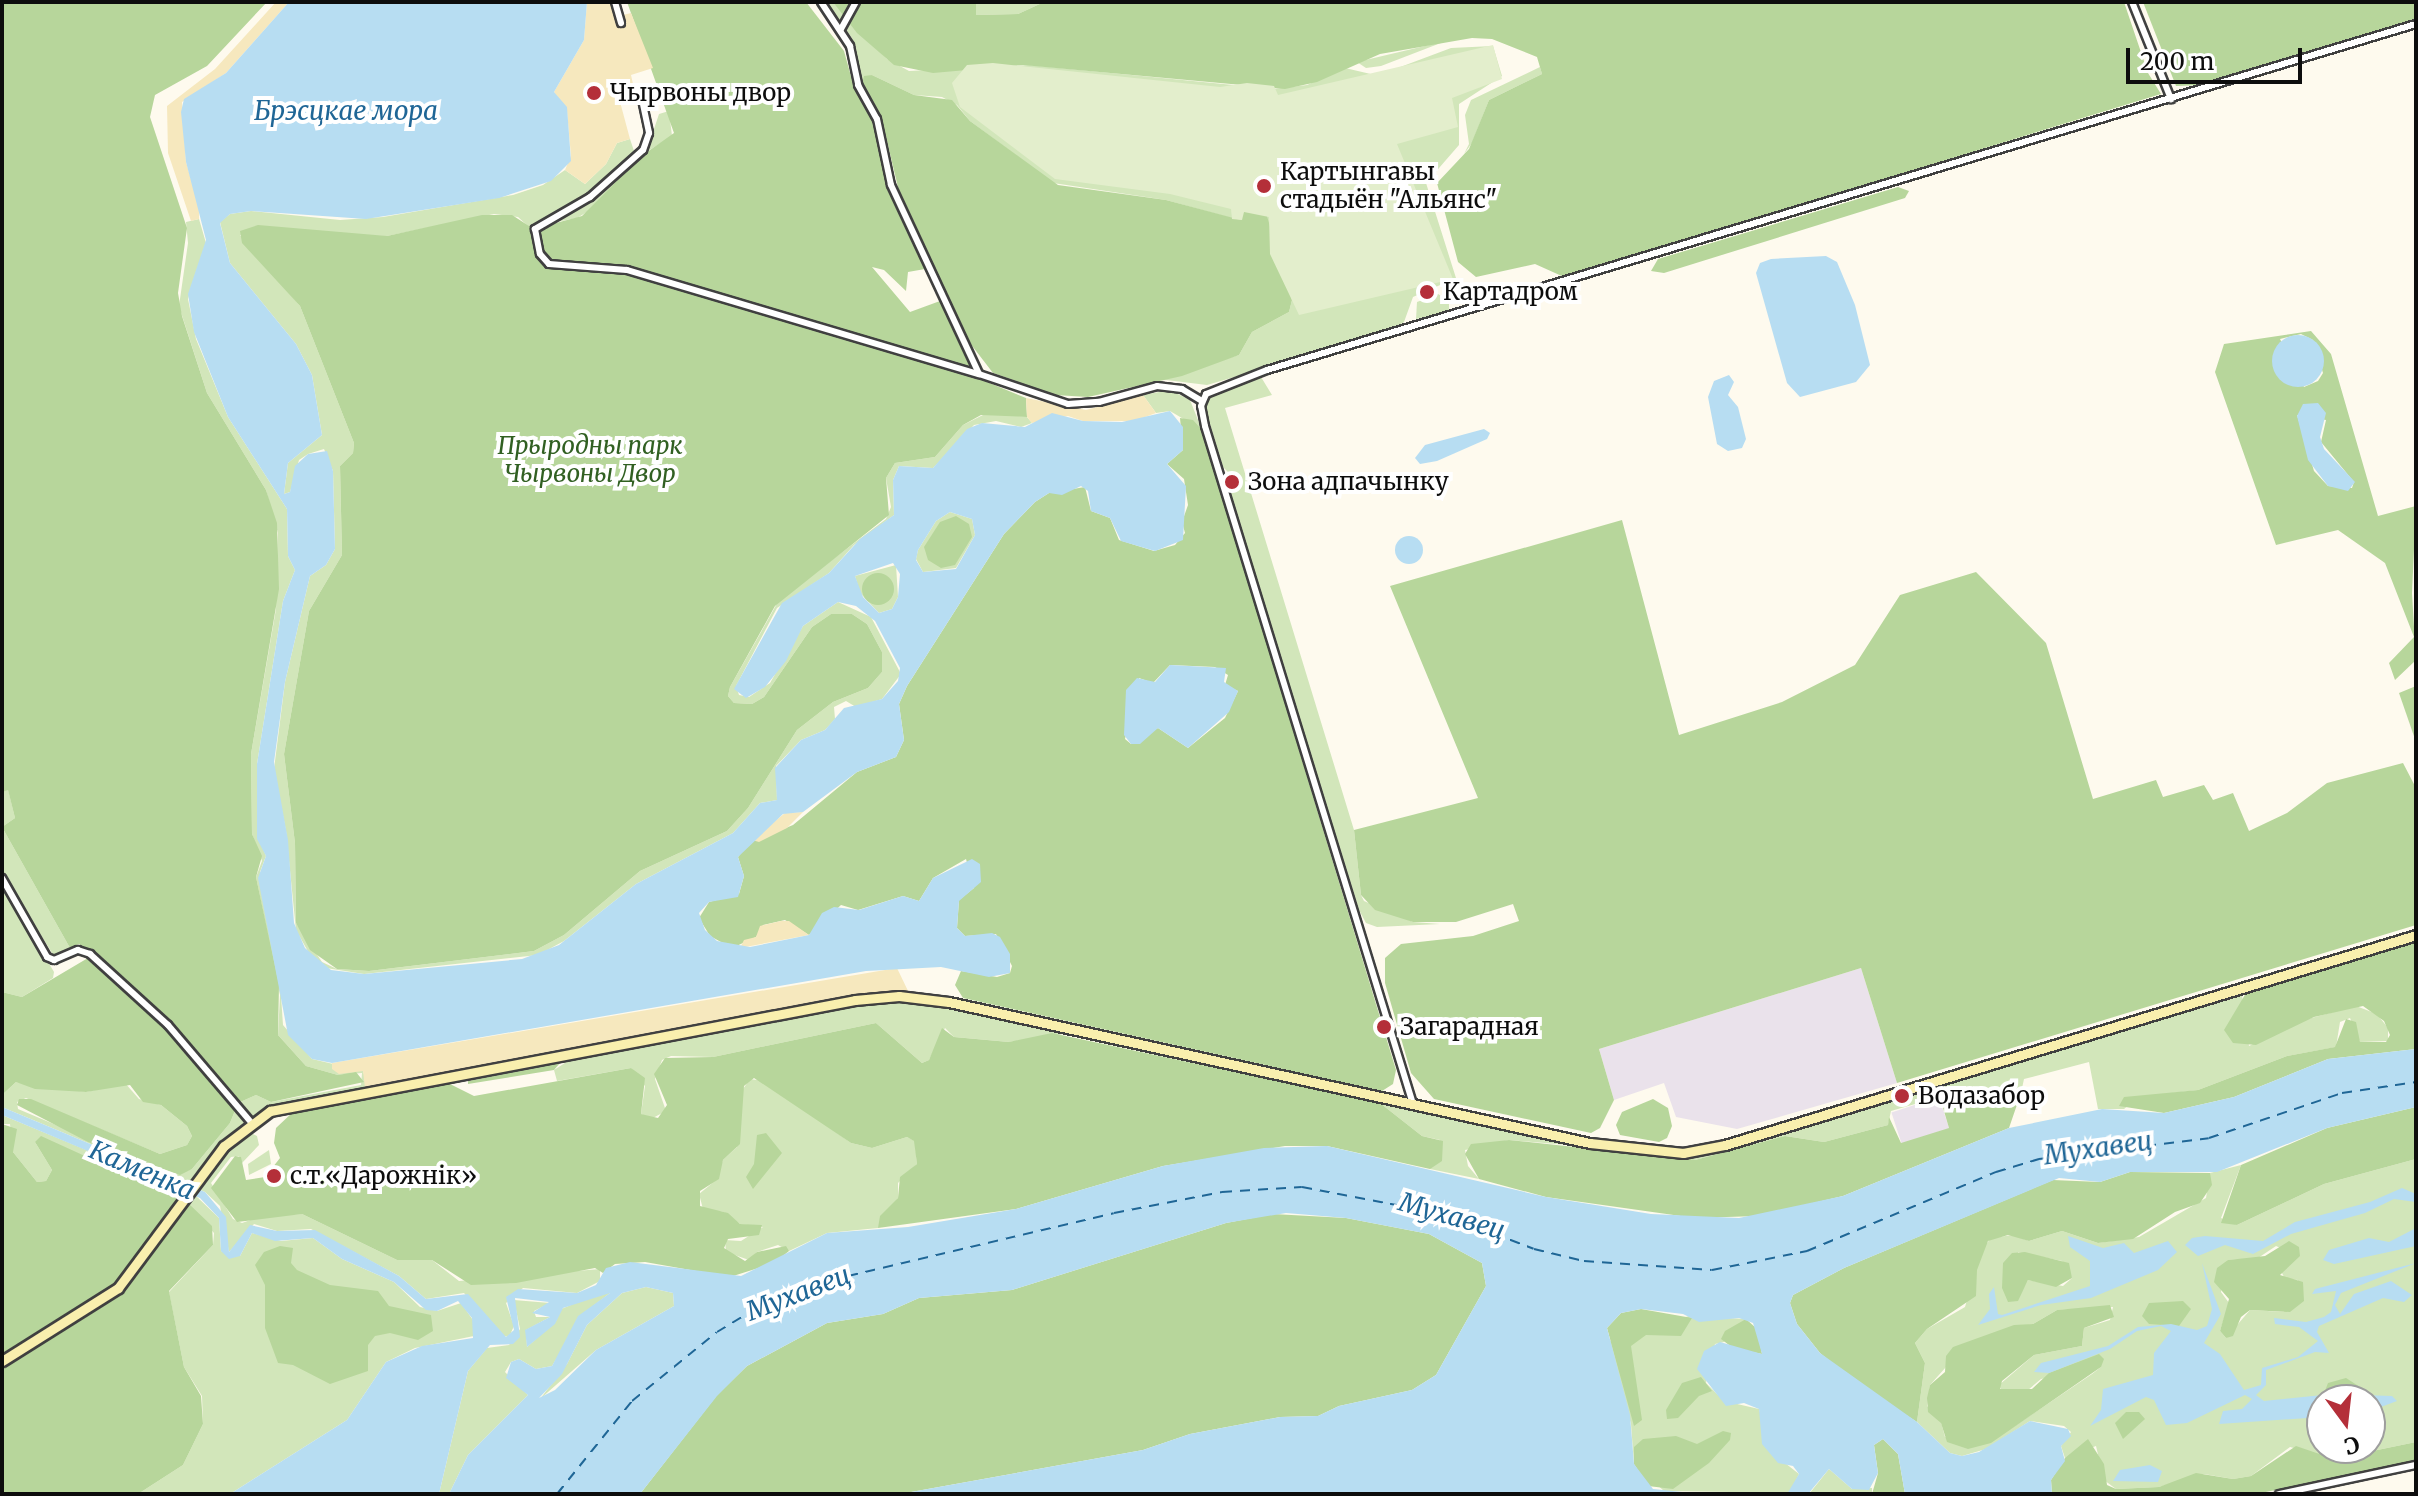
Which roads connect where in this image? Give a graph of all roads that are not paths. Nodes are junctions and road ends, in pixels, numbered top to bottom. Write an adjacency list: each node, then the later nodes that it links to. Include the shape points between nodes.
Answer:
1 (615, 2): 5 (street)
2 (821, 2): 7 (street)
3 (856, 2): 7 (street)
4 (2132, 2): 9 (street)
5 (621, 23)
6 (2416, 24): 9 (street)
7 (841, 29): 10 (street, via 858,85 877,119 895,196)
8 (641, 95): 10 (street, via 649,133 643,150 590,197 535,229 540,254 549,264 637,272)
9 (2171, 99): 11 (street, via 1267,370 1214,388)
10 (979, 374): 11 (street, via 1068,404 1089,404 1157,386 1182,389)
11 (1202, 401): 14 (street, via 1205,426)
12 (2, 878): 15 (street, via 47,957 54,960 78,950 90,954 168,1025)
13 (2416, 935): 14 (street, via 1705,1150 1590,1143)
14 (1413, 1104): 15 (street, via 949,1002 899,996 295,1104)
15 (250, 1121): 16 (street, via 201,1176 112,1294)
16 (2, 1361)
17 (2416, 1465): 18 (street)
18 (2291, 1493): 19 (street)
19 (2279, 1494)

